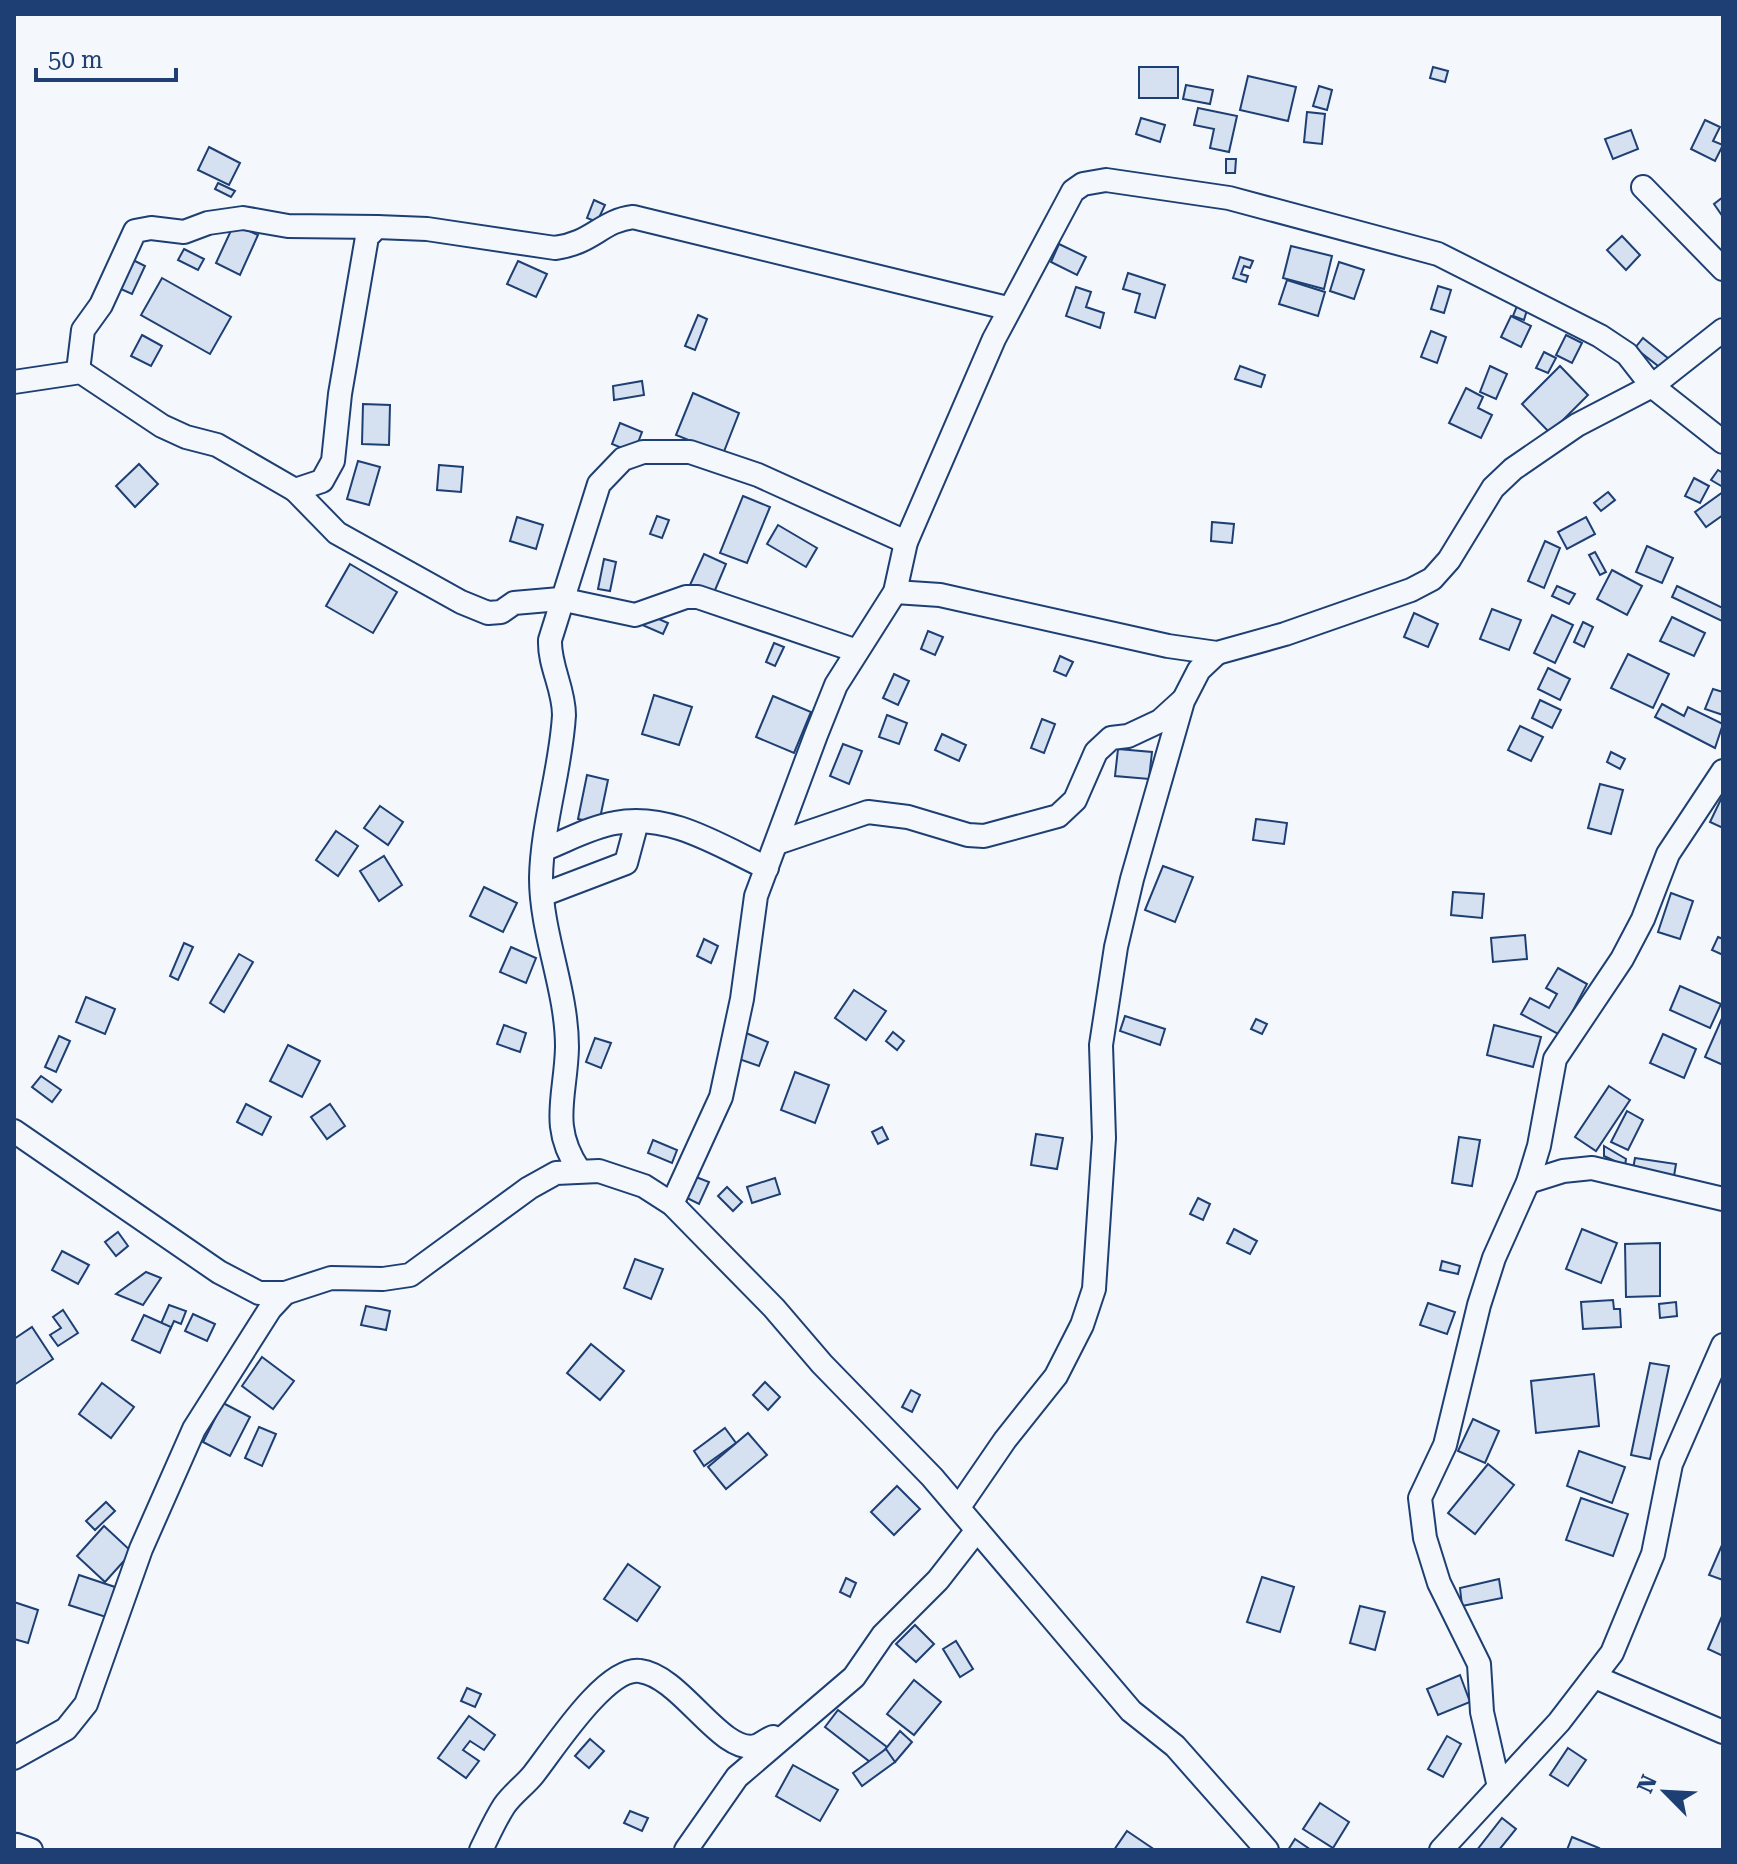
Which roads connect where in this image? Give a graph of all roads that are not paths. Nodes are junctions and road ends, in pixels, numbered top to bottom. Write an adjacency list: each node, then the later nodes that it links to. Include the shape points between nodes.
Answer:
1 (1643, 187): 3 (street)
2 (377, 227): 4 (street, via 555,248 576,245 633,217); 6 (street, via 288,226 243,218 184,232 135,231 101,305 83,330); 10 (street, via 367,237 333,461 322,481)
3 (1723, 269)
4 (1007, 308): 8 (street, via 1073,191 1106,180 1229,198 1438,254 1600,336 1627,354); 11 (street)
5 (1723, 330): 8 (street)
6 (78, 371): 7 (street); 10 (street, via 162,426 225,449)
7 (14, 382)
8 (1652, 386): 9 (street); 15 (street, via 1577,425 1513,469 1493,488 1432,579 1285,634)
9 (1723, 442)
10 (295, 490): 13 (street, via 337,533 474,608 495,613 514,603)
11 (906, 542): 12 (street); 13 (street, via 772,481 690,452 643,452 623,459 599,484)
12 (895, 592): 14 (street); 15 (street, via 940,595)
13 (560, 599): 14 (street, via 635,615 698,597); 20 (street, via 550,649 564,700 562,743)
14 (857, 651): 19 (street, via 836,685)
15 (1217, 653): 16 (street, via 1199,670)
16 (1183, 701): 19 (street, via 1160,721 1111,738 1096,752 1075,800 1058,816 984,836 868,812); 30 (street, via 1132,879 1107,1003 1101,1045 1104,1138 1094,1289 1056,1376)
17 (1723, 771): 25 (street, via 1668,854 1622,959 1555,1059)
18 (637, 822): 20 (street, via 613,823); 21 (street, via 687,830); 22 (street, via 626,863)
19 (777, 843): 21 (street)
20 (545, 849): 22 (street)
21 (767, 868): 27 (street, via 756,896 721,1097)
22 (542, 895): 24 (street, via 564,1004 561,1138)
23 (14, 1131): 28 (street, via 230,1279 259,1293)
24 (579, 1170): 27 (street, via 620,1175); 28 (street, via 556,1173 529,1188 410,1275 331,1278)
25 (1528, 1182): 26 (street, via 1592,1168); 36 (street, via 1494,1258 1445,1445 1423,1488 1420,1508 1439,1583 1479,1664 1482,1712)
26 (1723, 1199)
27 (672, 1204): 30 (street)
28 (285, 1293): 35 (street, via 194,1429 141,1549 86,1704 66,1729)
29 (1723, 1345): 32 (street, via 1671,1464 1643,1584 1612,1653)
30 (959, 1507): 31 (street)
31 (977, 1530): 34 (street, via 938,1580 883,1635 854,1677); 39 (street, via 1131,1711 1175,1746)
32 (1595, 1677): 33 (street); 36 (street)
33 (1723, 1732)
34 (785, 1733): 37 (street, via 756,1746 741,1743 658,1676 628,1672 606,1686 561,1735 504,1806); 38 (street, via 737,1777)
35 (14, 1758)
36 (1499, 1787): 40 (street)
37 (481, 1850)
38 (686, 1850)
39 (1267, 1850)
40 (1441, 1850)

